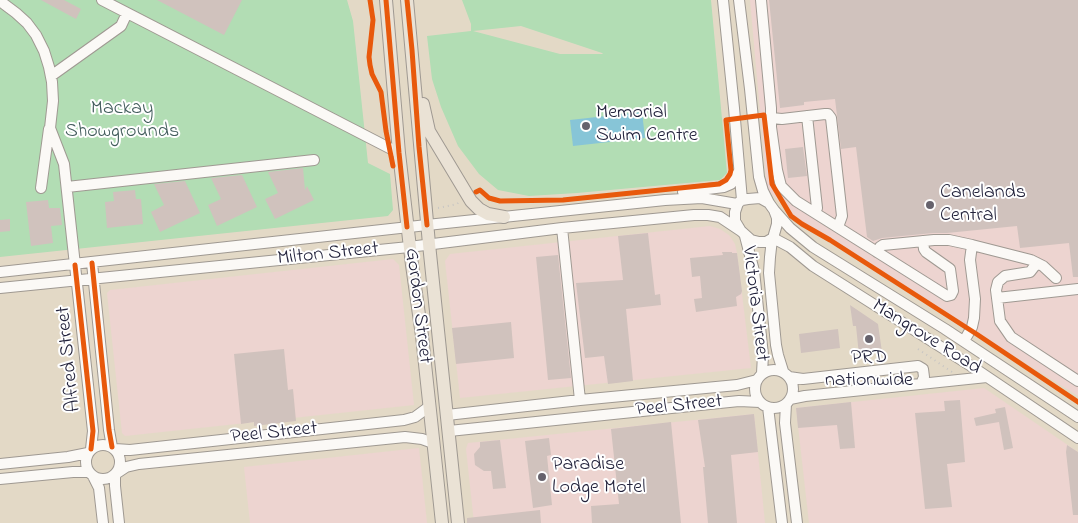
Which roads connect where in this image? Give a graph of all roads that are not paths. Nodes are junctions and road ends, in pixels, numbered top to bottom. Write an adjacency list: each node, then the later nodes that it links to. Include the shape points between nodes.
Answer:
1 (102, 0): 9 (street)
2 (386, 0): 16 (main road, Gordon Street)
3 (407, 0): 11 (main road, Gordon Street)
4 (722, 0): 18 (street)
5 (739, 0): 23 (street, via 759,177)
6 (761, 0): 14 (street)
7 (0, 1): 10 (street)
8 (0, 12): 10 (street)
9 (127, 13): 12 (street, via 121,26); 16 (street)
10 (16, 14): 12 (street, via 36,35)
11 (412, 50): 25 (main road, via 429,131 471,201 488,214); 26 (main road, Gordon Street)
12 (51, 76): 15 (street)
13 (807, 116): 14 (street); 24 (street); 28 (street, via 826,114 831,118 842,216)
14 (771, 118): 24 (street, via 779,182 796,200)
15 (50, 128): 19 (street, Alfred Street, via 64,164); 20 (street)
16 (399, 153): 27 (main road, Gordon Street)
17 (314, 160): 19 (street)
18 (740, 171): 21 (street, via 731,184 724,187 676,193); 22 (street)
19 (67, 187): 39 (street, Alfred Street)
20 (40, 188)
21 (649, 202): 22 (street, Milton Street, via 702,198); 25 (street, Milton Street)
22 (739, 202): 23 (street, via 760,198); 30 (street, via 735,221)
23 (772, 206): 31 (street, via 778,224); 47 (street, Mangrove Road, via 784,222 808,243)
24 (815, 212): 28 (street)
25 (504, 217): 26 (street, Milton Street)
26 (427, 225): 27 (street, Milton Street); 33 (main road, Gordon Street)
27 (407, 227): 35 (main road, Gordon Street); 37 (street, Milton Street)
28 (838, 227): 36 (street)
29 (562, 228): 30 (street, Milton Street, via 708,214 720,217); 33 (street, Milton Street); 53 (street)
30 (743, 233): 31 (street, via 759,242); 49 (street, Victoria Street, via 754,271 763,355)
31 (772, 239): 48 (street, Victoria Street, via 770,272 776,345); 50 (street, Mangrove Road, via 790,247 813,266)
32 (923, 241): 34 (street); 36 (street, via 884,246); 36 (street, via 926,252 950,269 951,295 947,296)
33 (429, 244): 35 (street, Milton Street); 57 (main road, Gordon Street)
34 (972, 244): 38 (street); 47 (street, via 974,318)
35 (410, 247): 41 (street, Milton Street); 56 (main road, Gordon Street)
36 (877, 252)
37 (92, 263): 39 (street, Milton Street); 41 (street, Alfred Street)
38 (1037, 263): 42 (street); 46 (street, via 1030,272 1005,276 998,282)
39 (75, 264): 40 (street, Milton Street); 43 (street, Alfred Street)
40 (0, 272)
41 (93, 278): 43 (street, Milton Street); 65 (street, Alfred Street, via 109,430)
42 (1056, 278)
43 (77, 280): 44 (street, Milton Street); 66 (street, Alfred Street, via 93,431)
44 (0, 288)
45 (1078, 289): 46 (street)
46 (997, 298): 51 (street, via 1000,321 1011,337)
47 (964, 341): 58 (street, Mangrove Road)
48 (786, 374): 49 (street, via 772,369); 52 (street, via 803,379 918,366 923,369); 54 (street, via 793,388)
49 (760, 377): 53 (street, Peel Street, via 737,385); 55 (street, via 755,391)
50 (987, 377): 52 (street); 62 (street, Mangrove Road)
51 (1078, 381)
52 (921, 384): 54 (street, via 805,396)
53 (580, 400): 57 (street, Peel Street)
54 (788, 402): 55 (street, via 777,408); 78 (street, via 785,423)
55 (764, 404): 60 (street, Peel Street, via 739,401); 77 (street)
56 (430, 406): 59 (street, Peel Street, via 411,419); 63 (main road, Gordon Street)
57 (447, 415): 60 (main road, Gordon Street); 69 (main road, via 440,431 441,456)
58 (1078, 417)
59 (334, 428): 61 (street, Peel Street); 64 (street)
60 (449, 431): 76 (main road, Gordon Street)
61 (262, 436): 65 (street, Peel Street, via 130,450); 67 (street)
62 (1078, 438)
63 (433, 443): 64 (street, Peel Street, via 405,437); 69 (main road, Gordon Street)
64 (336, 444): 67 (street, Peel Street)
65 (114, 448): 66 (street, via 100,444); 71 (street, via 121,463)
66 (90, 451): 68 (street, via 68,457); 70 (street, via 86,463)
67 (263, 452): 71 (street, Peel Street, via 139,464)
68 (0, 464)
69 (436, 465): 75 (main road, Gordon Street)
70 (91, 474): 71 (street, via 107,479); 72 (street, via 73,472); 73 (street, via 99,488)
71 (116, 474): 74 (street)
72 (0, 479)
73 (102, 523)
74 (119, 523)
75 (442, 523)
76 (458, 523)
77 (782, 523)
78 (797, 523)

